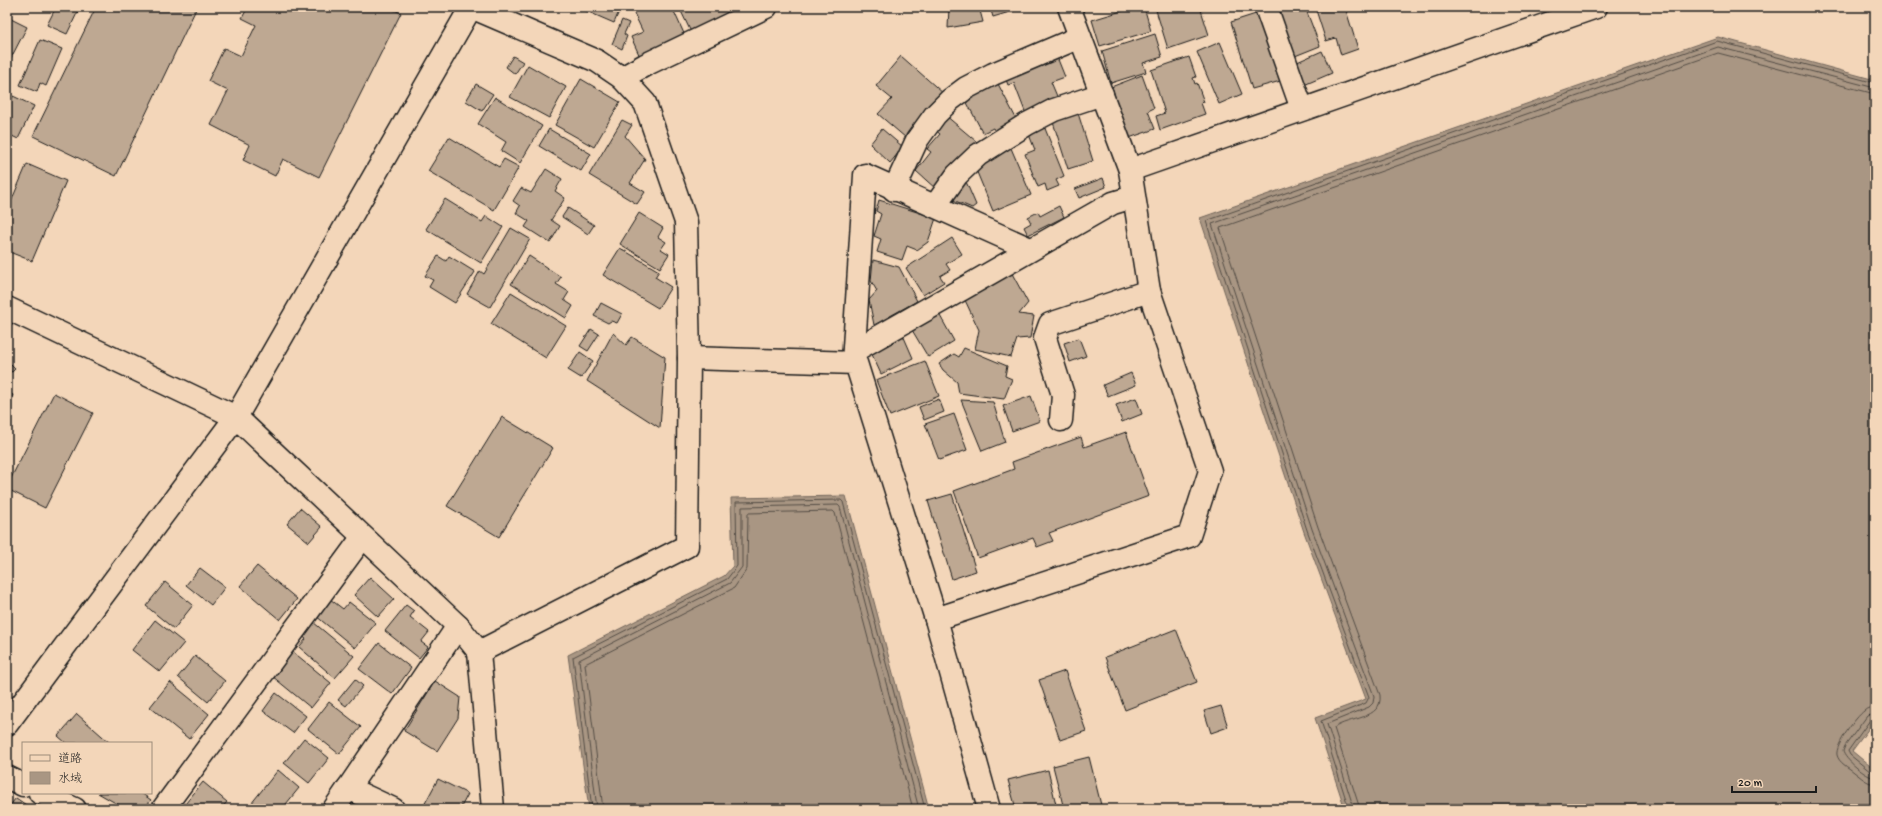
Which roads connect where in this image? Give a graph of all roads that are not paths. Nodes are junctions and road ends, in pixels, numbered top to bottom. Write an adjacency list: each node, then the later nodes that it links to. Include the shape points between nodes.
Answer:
1 (471, 7): 7 (street, via 597,61); 19 (street)
2 (766, 7): 7 (street)
3 (1069, 7): 6 (street)
4 (1266, 7): 9 (street)
5 (1596, 7): 9 (street)
6 (1080, 37): 8 (street); 11 (street, via 993,74 950,100 935,115 917,140)
7 (622, 78): 18 (street, via 645,103 686,222)
8 (1102, 94): 10 (street); 13 (street, via 1054,110 978,155 958,175)
9 (1302, 109): 10 (street)
10 (1130, 170): 12 (street)
11 (894, 190): 13 (street); 17 (street, via 864,175)
12 (1133, 197): 14 (street, via 1113,203); 15 (street)
13 (935, 206): 14 (street)
14 (1030, 249): 17 (street)
15 (1149, 291): 20 (street, via 1050,324 1045,338 1064,395); 22 (street, via 1210,471 1189,536)
16 (7, 308): 19 (street)
17 (854, 357): 18 (street); 22 (street)
18 (689, 358): 24 (street, via 688,546)
19 (236, 417): 21 (street); 25 (street)
20 (1061, 420)
21 (362, 538): 23 (street); 31 (street)
22 (936, 619): 35 (street)
23 (458, 626): 24 (street); 28 (street)
24 (479, 652): 34 (street)
25 (7, 724)
26 (7, 778): 27 (street)
27 (22, 785)
28 (348, 788): 32 (street); 33 (street)
29 (42, 794): 30 (street)
30 (74, 809)
31 (162, 809)
32 (334, 809)
33 (393, 809)
34 (493, 809)
35 (989, 809)

